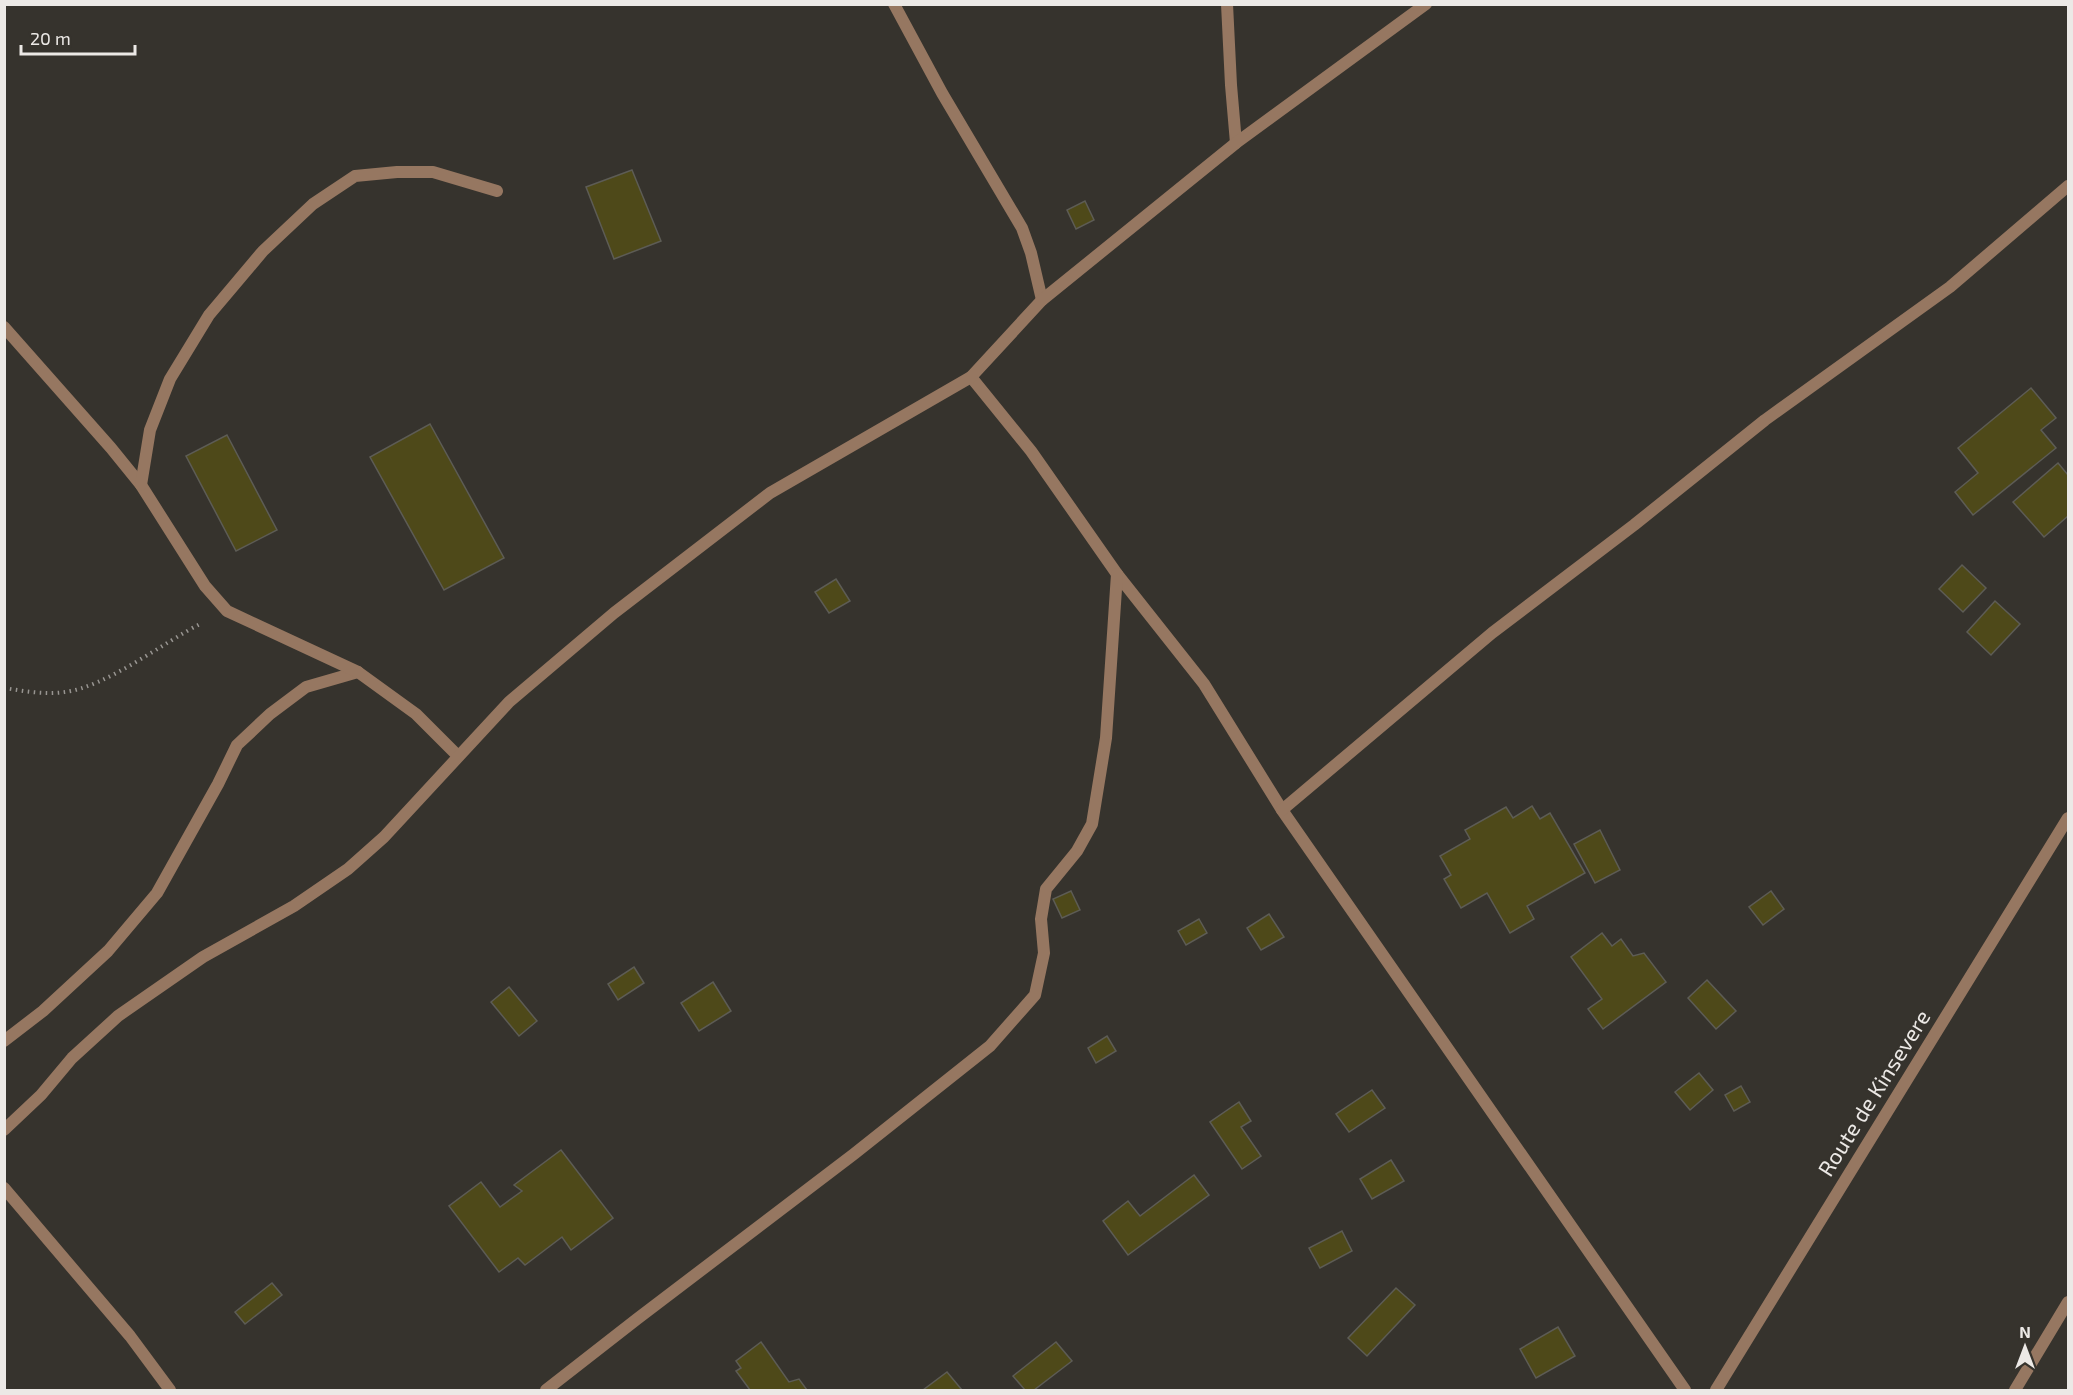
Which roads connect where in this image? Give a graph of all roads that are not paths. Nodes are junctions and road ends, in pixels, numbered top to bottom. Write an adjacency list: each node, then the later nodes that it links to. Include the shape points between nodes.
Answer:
1 (894, 4): 7 (street, via 1022,228)
2 (1227, 4): 4 (street)
3 (1426, 4): 4 (street)
4 (1236, 144): 7 (street)
5 (2068, 186): 14 (street, via 1950,286 1765,420 1492,633)
6 (497, 190): 10 (street, via 432,172 397,172 355,176 312,204 263,251 208,315 166,389 150,430)
7 (1042, 300): 9 (street)
8 (4, 327): 10 (street)
9 (971, 378): 11 (street, via 1031,451); 13 (street, via 770,493 614,613 509,702)
10 (141, 485): 12 (street, via 206,586 227,611)
11 (1117, 574): 14 (street, via 1204,684); 21 (street, via 1106,738 1092,824 1046,890 1041,919 1044,953 1035,996 990,1046)
12 (358, 672): 13 (street, via 416,714); 16 (street, via 306,687 237,744 157,893 108,951)
13 (458, 756): 17 (street, via 384,837 348,869 294,906 203,957 118,1016)
14 (1282, 810): 22 (street)
15 (2068, 818): 23 (street, Route de Kinsevere)
16 (4, 1041)
17 (4, 1130)
18 (4, 1188): 20 (street, via 130,1336)
19 (2068, 1302): 24 (street)
20 (170, 1390)
21 (546, 1390)
22 (1684, 1390)
23 (1716, 1390)
24 (2015, 1390)

